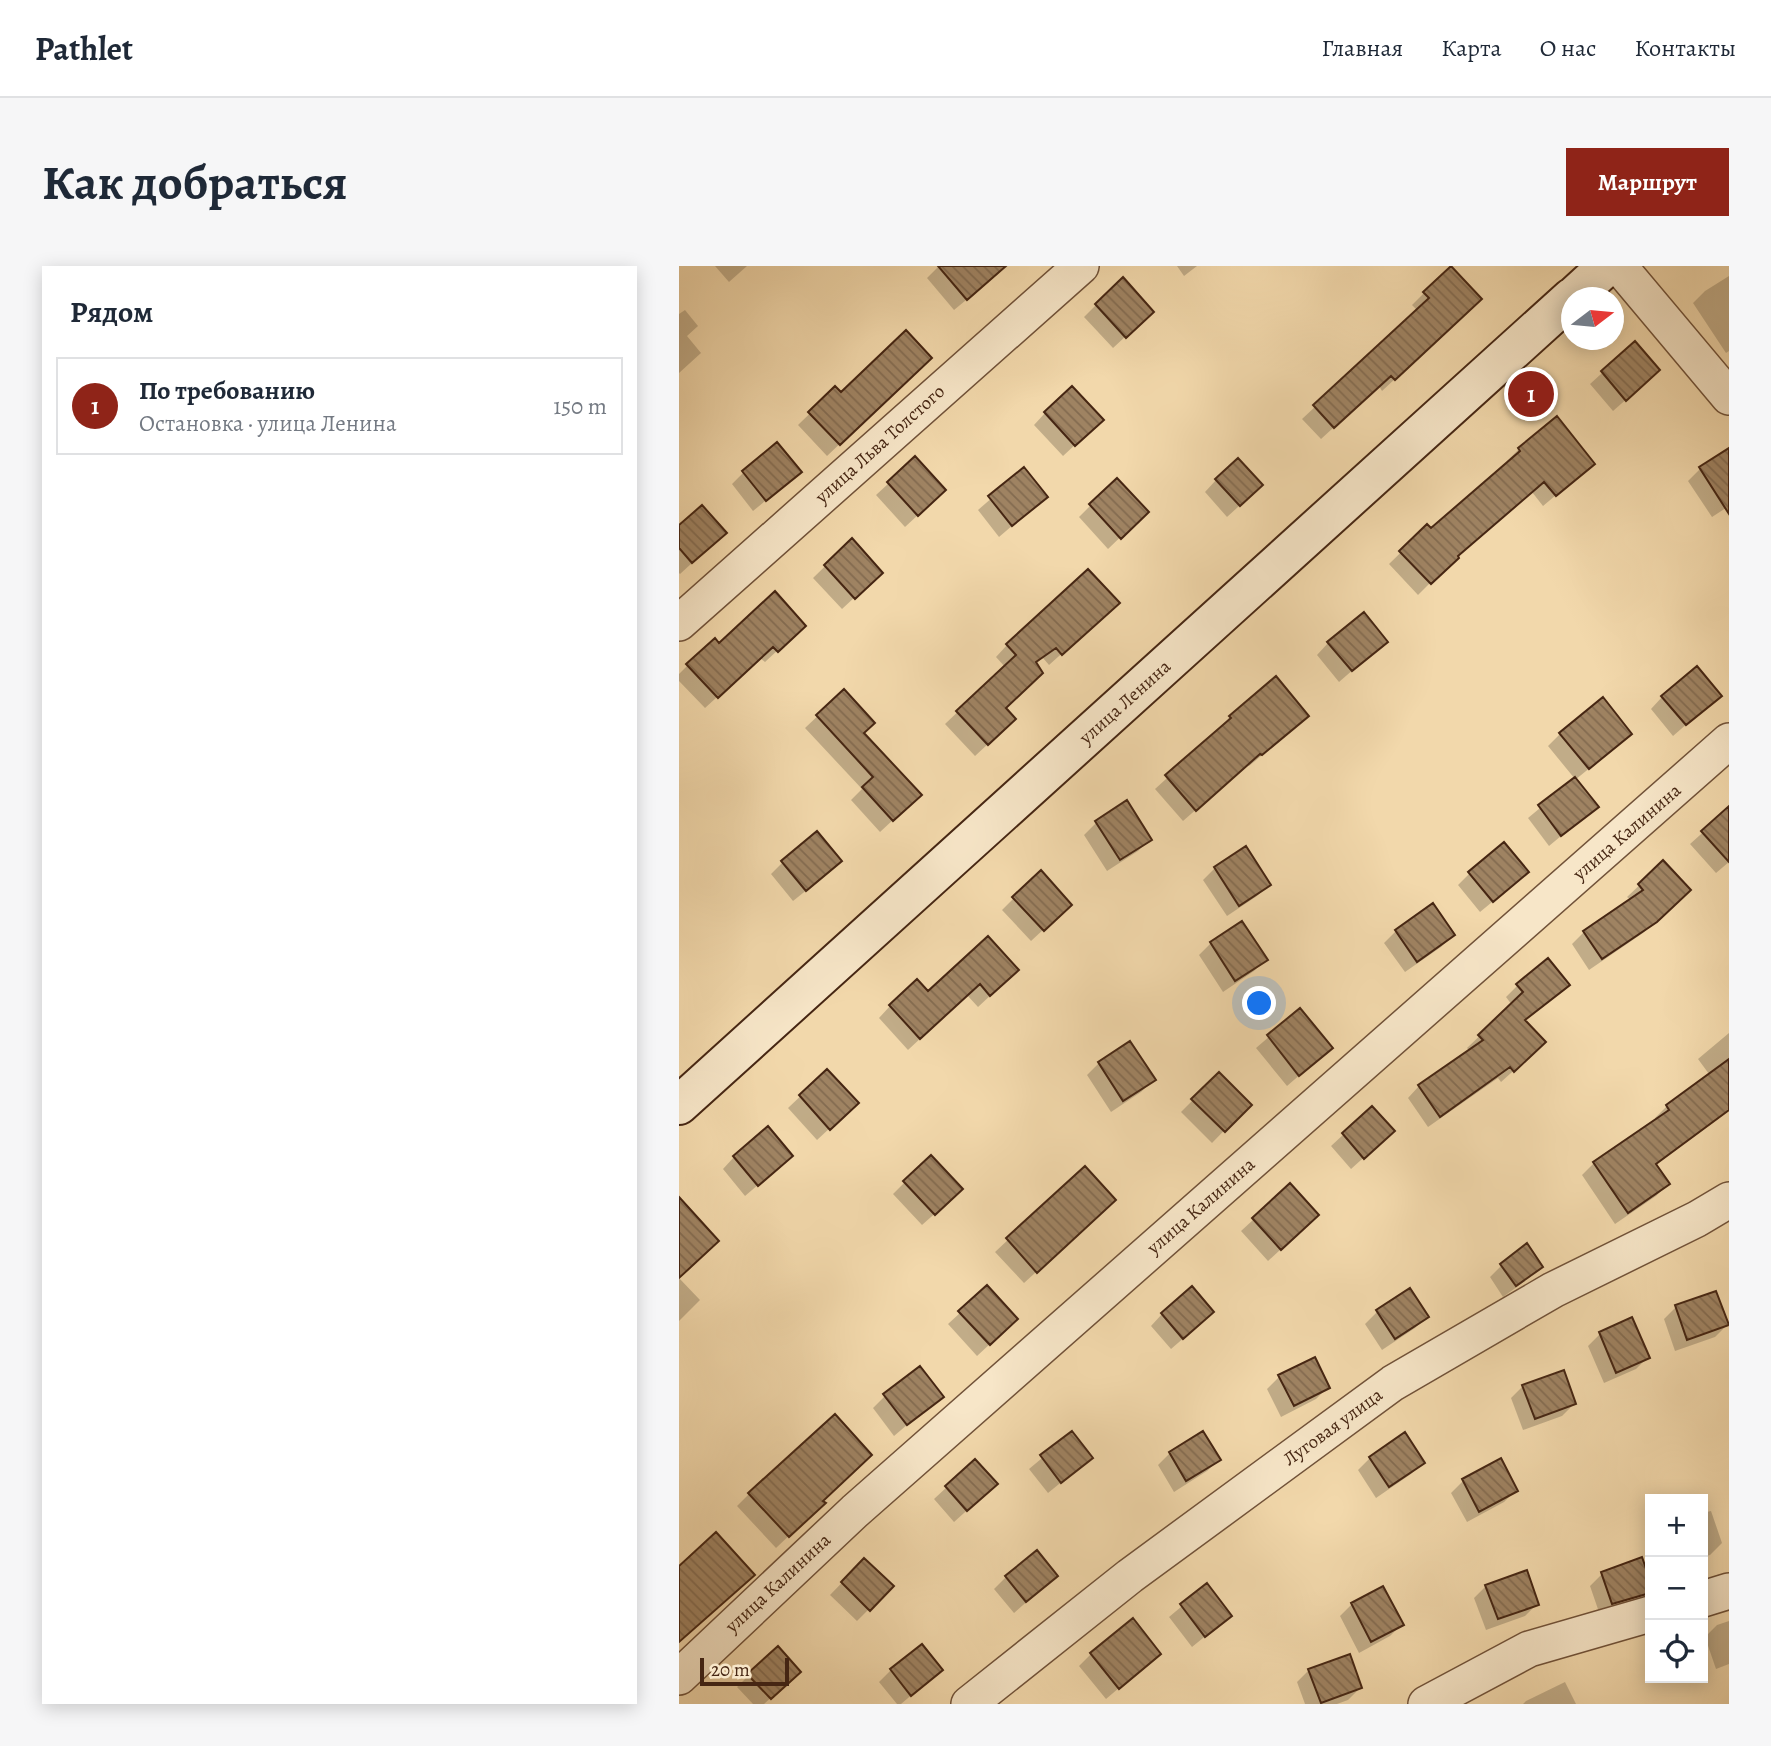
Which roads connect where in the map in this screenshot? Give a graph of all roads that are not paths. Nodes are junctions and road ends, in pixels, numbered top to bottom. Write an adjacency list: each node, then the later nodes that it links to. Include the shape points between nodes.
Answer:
1 (1081, 266): 7 (street, улица Льва Толстого)
2 (1607, 266): 4 (street, улица Ленина)
3 (1619, 266): 6 (street)
4 (1584, 287)
5 (1561, 308): 9 (street, улица Ленина)
6 (1729, 397)
7 (679, 623)
8 (1729, 741): 14 (street, улица Калинина, via 855,1511)
9 (679, 1105)
10 (1729, 1200): 15 (street, Луговая улица, via 1553,1290 1393,1383 1130,1576)
11 (1729, 1591): 12 (street)
12 (1708, 1597)
13 (1645, 1615): 16 (street, via 1529,1649)
14 (679, 1677)
15 (969, 1704)
16 (1426, 1704)

